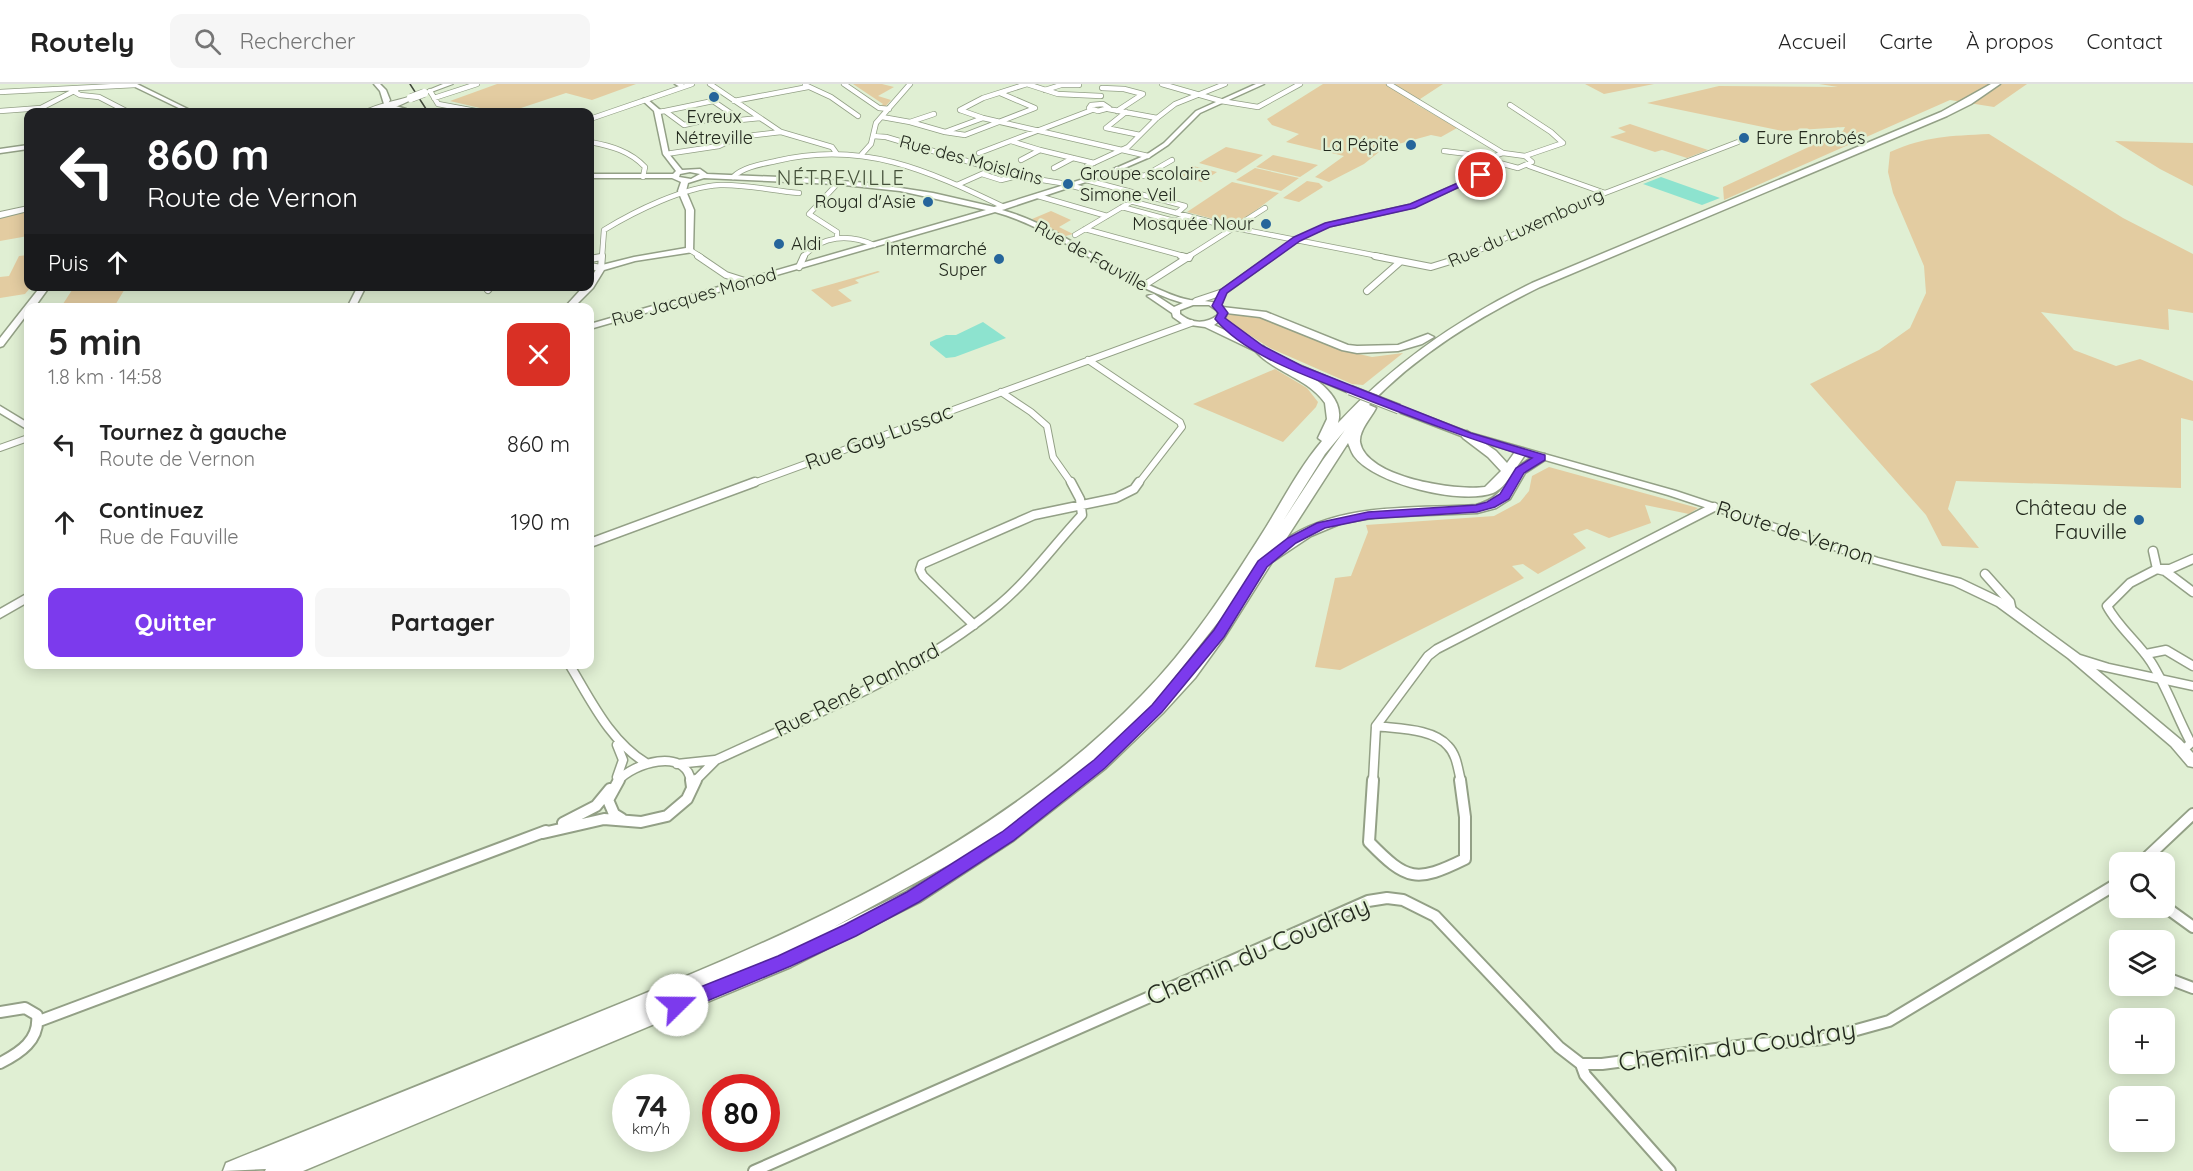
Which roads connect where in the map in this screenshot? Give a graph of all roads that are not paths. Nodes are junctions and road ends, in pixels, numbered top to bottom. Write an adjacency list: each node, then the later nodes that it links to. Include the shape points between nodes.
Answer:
1 (377, 84): 33 (street)
2 (450, 84): 24 (main road)
3 (477, 84): 24 (street)
4 (692, 84): 16 (street)
5 (710, 84): 29 (street)
6 (844, 84): 40 (street, via 879,108)
7 (910, 84): 40 (street)
8 (1162, 84): 25 (street)
9 (1224, 84): 25 (street)
10 (1262, 84): 32 (street, Rue Jacques Monod)
11 (1300, 84): 32 (street, via 1258,107)
12 (1389, 84): 72 (street)
13 (1996, 84): 147 (highway, via 1944,114 1536,285)
14 (2006, 84): 153 (highway, via 1959,113 1527,295 1467,328 1435,351)
15 (134, 85): 20 (street); 38 (street)
16 (680, 85): 30 (street)
17 (806, 85): 29 (street); 50 (street)
18 (1079, 85): 21 (street)
19 (1102, 86): 27 (street); 46 (street, via 1143,94)
20 (76, 90): 22 (street); 26 (street); 28 (street)
21 (1044, 90): 23 (street, via 1027,84); 27 (street, via 1066,96)
22 (0, 92)
23 (1000, 93): 54 (street, via 960,110); 57 (street, via 1035,108)
24 (430, 94): 33 (main road, bridge); 39 (street, via 438,104)
25 (1198, 94): 32 (street); 55 (street)
26 (80, 95): 28 (street); 37 (street, via 99,97)
27 (1101, 96): 34 (street)
28 (58, 99): 36 (street)
29 (732, 99): 31 (street); 53 (street)
30 (645, 100): 45 (street); 52 (street)
31 (713, 101): 45 (street); 48 (street)
32 (1221, 101): 76 (street, Rue Jacques Monod, via 1192,116 1166,144)
33 (396, 104)
34 (1100, 104): 41 (street); 43 (street, via 1089,106)
35 (1510, 105): 77 (street, via 1563,143)
36 (41, 108)
37 (120, 108)
38 (183, 108)
39 (454, 108)
40 (889, 109): 51 (street)
41 (1108, 109): 43 (street); 46 (street)
42 (24, 110): 44 (street)
43 (1092, 110): 58 (street)
44 (0, 111)
45 (661, 111): 48 (street, via 684,124); 75 (street)
46 (1116, 111): 47 (street)
47 (1126, 112): 55 (street); 61 (street, via 1106,128)
48 (732, 114): 53 (street, via 740,120)
49 (934, 114): 56 (street)
50 (858, 116)
51 (882, 117): 56 (street); 62 (street)
52 (594, 118)
53 (760, 118): 59 (street)
54 (983, 118): 57 (street); 60 (street)
55 (1157, 118): 61 (street)
56 (910, 122): 60 (street)
57 (1001, 122): 58 (street); 60 (street, via 962,136)
58 (1039, 131): 63 (street); 68 (street)
59 (781, 132): 73 (street, via 832,147); 75 (street, via 738,137 719,146)
60 (945, 132)
61 (1140, 135): 68 (street)
62 (873, 136): 74 (street); 87 (street, Rue des Moislains)
63 (1011, 141): 67 (street); 71 (street)
64 (594, 142): 95 (street, via 640,160 645,167)
65 (1738, 142): 103 (street, Rue du Luxembourg)
66 (24, 148): 69 (street)
67 (1040, 150): 78 (street); 80 (street)
68 (1122, 150): 76 (street); 82 (street)
69 (0, 151)
70 (1444, 151): 79 (street)
71 (979, 153)
72 (1503, 153): 77 (street); 79 (street)
73 (837, 154): 74 (street); 96 (street, via 774,161)
74 (862, 154): 100 (street)
75 (667, 155): 89 (street); 90 (street)
76 (1148, 156): 88 (street, Rue Jacques Monod)
77 (1525, 156): 85 (street, via 1532,162)
78 (1073, 158): 82 (street); 86 (street)
79 (1492, 158): 84 (street)
80 (1021, 160)
81 (1172, 160): 88 (street, via 1144,176)
82 (1094, 163): 83 (street)
83 (1087, 166)
84 (1501, 166): 85 (street); 121 (street, via 1424,202 1328,225)
85 (1529, 166): 103 (street)
86 (1054, 168)
87 (993, 169): 91 (street); 94 (street, Rue des Moislains)
88 (1117, 169): 97 (street, Rue Jacques Monod)
89 (690, 170): 90 (street); 93 (street, via 703,172)
90 (677, 174): 95 (street); 98 (street, via 677,180)
91 (982, 174): 94 (street, via 1001,180); 100 (street)
92 (594, 176): 95 (street)
93 (704, 176): 96 (street, Rue de Fauville); 98 (street)
94 (1017, 176): 101 (street, Rue des Moislains)
95 (643, 177)
96 (732, 177): 99 (street, Rue de Fauville)
97 (1086, 180): 101 (street, Rue Jacques Monod); 105 (street)
98 (685, 181): 104 (street)
99 (840, 181): 112 (street, Rue de Fauville, via 900,188); 120 (street, via 809,214 837,232)
100 (957, 185): 108 (street)
101 (1069, 185): 106 (street, Rue Jacques Monod); 107 (street, Rue des Moislains)
102 (799, 193): 104 (street, via 721,185)
103 (1605, 194): 127 (street, Rue du Luxembourg, via 1445,265)
104 (683, 195): 123 (street, via 690,210); 124 (street, via 604,230)
105 (1143, 195): 107 (street); 113 (street, via 1185,206)
106 (1038, 196): 108 (street, Rue Jacques Monod); 115 (street)
107 (1132, 201): 109 (street); 113 (street, Rue des Moislains)
108 (1004, 207): 112 (street, Rue Jacques Monod)
109 (1122, 207): 115 (street); 116 (street, via 1174,221)
110 (1265, 208): 118 (street)
111 (24, 210): 114 (main road)
112 (995, 210): 122 (street, Rue Jacques Monod); 133 (street, Rue de Fauville, via 1041,228); 143 (street, Rue de Fauville, via 1037,229)
113 (1177, 213): 116 (street, Rue des Moislains)
114 (0, 215)
115 (1107, 216): 117 (street)
116 (1187, 216): 118 (street, Rue du Luxembourg)
117 (1085, 228): 119 (street); 126 (street)
118 (1236, 229): 121 (street, Rue du Luxembourg); 126 (street)
119 (1075, 235)
120 (837, 237): 122 (street, Rue Jacques Monod); 129 (street, Rue Jacques Monod, via 823,240)
121 (1297, 239): 127 (street, Rue du Luxembourg); 137 (street)
122 (874, 245): 129 (street, Rue Jacques Monod)
123 (690, 250): 130 (street); 132 (street, via 726,275)
124 (601, 257): 125 (street); 130 (street)
125 (594, 258)
126 (1189, 258): 133 (street)
127 (1400, 262): 136 (street)
128 (594, 267): 130 (street)
129 (799, 267): 132 (street, Rue Jacques Monod)
130 (602, 268): 131 (street)
131 (594, 279)
132 (748, 282): 146 (street, Rue Jacques Monod)
133 (1143, 286): 138 (street, Rue de Fauville)
134 (42, 291): 139 (street)
135 (584, 291): 140 (street)
136 (1367, 291)
137 (1223, 292): 138 (street); 141 (street)
138 (1192, 302): 141 (street, Rue de Fauville); 143 (street, via 1179,306)
139 (33, 303)
140 (573, 303)
141 (1220, 312): 145 (street); 147 (highway, via 1262,314 1346,348 1372,351 1402,348); 150 (street)
142 (24, 314): 149 (street)
143 (1177, 315): 144 (street, Rue de Fauville); 148 (street, Rue Gay Lussac)
144 (1191, 323): 145 (street, Rue de Fauville); 148 (street, Rue Gay Lussac)
145 (1206, 324): 150 (street)
146 (594, 326)
147 (1453, 328): 159 (highway, via 1383,382)
148 (1169, 329): 151 (street, Rue Gay Lussac)
149 (0, 344)
150 (1259, 348): 156 (street, Route de Vernon, bridge, via 1350,390); 159 (highway, via 1330,400 1333,421)
151 (1088, 360): 152 (street, Rue Gay Lussac); 163 (street, via 1182,427 1134,489)
152 (1001, 392): 163 (street, via 1046,424 1051,434 1052,456); 167 (street, Rue Gay Lussac)
153 (1370, 408): 162 (highway, via 1353,443 1359,455 1387,472 1440,491 1472,493 1490,490); 170 (highway, via 1329,460)
154 (0, 409): 155 (street)
155 (24, 424)
156 (1467, 435): 160 (street, Route de Vernon); 162 (highway)
157 (24, 439): 158 (street)
158 (0, 448)
159 (1320, 452): 206 (highway, via 1217,614 1172,673 1088,756 992,829 899,886 751,958)
160 (1521, 452): 161 (street, Route de Vernon); 162 (highway)
161 (1541, 457): 164 (street, Route de Vernon); 170 (highway, via 1520,471 1505,496 1491,505 1336,521 1292,540)
162 (1507, 470)
163 (1083, 506): 165 (street); 166 (street, Rue René Panhard, via 1082,515)
164 (1714, 507): 175 (street, Route de Vernon, via 1874,560 1957,582); 185 (street, via 1437,649)
165 (1054, 511): 166 (street); 177 (street, via 1034,515 922,564 923,576)
166 (1075, 522): 177 (street, Rue René Panhard, via 1017,589)
167 (594, 542)
168 (2153, 551): 171 (street)
169 (2193, 559): 171 (street, via 2170,569)
170 (1262, 564): 207 (highway, via 1219,634 1133,733 1100,764 1007,836 913,897 784,961)
171 (2157, 569): 173 (street); 178 (street, via 2130,583 2108,606 2115,620)
172 (1985, 574): 175 (street, via 2010,602)
173 (2193, 592)
174 (24, 599): 176 (street)
175 (2012, 611): 179 (street, Route de Vernon)
176 (0, 614)
177 (974, 625): 187 (street, Rue René Panhard, via 939,651 884,681)
178 (2145, 654): 180 (street, via 2166,650); 182 (street)
179 (2072, 655): 182 (street); 186 (street, Route de Vernon)
180 (2193, 666)
181 (572, 669): 184 (street)
182 (2159, 680): 183 (street); 186 (street)
183 (2193, 686)
184 (608, 726): 189 (street, via 627,751); 191 (street, via 623,760)
185 (1376, 726): 185 (street, via 1429,735 1448,745 1457,762 1461,786 1467,840 1465,859 1426,876 1413,877 1396,870 1369,842)
186 (2189, 745): 188 (street, Route de Vernon)
187 (716, 760): 190 (street, Rue René Panhard); 192 (street, Rue René Panhard, via 697,777)
188 (2193, 762)
189 (646, 763): 190 (street); 191 (street, via 632,768)
190 (676, 764): 192 (street, via 690,775)
191 (612, 786): 194 (street, via 609,805); 195 (street, via 596,806)
192 (692, 788): 194 (street, via 680,807 667,816 641,822)
193 (2193, 814): 196 (street)
194 (622, 819): 195 (street, via 604,819)
195 (543, 833): 203 (street)
196 (2153, 852)
197 (2109, 889): 205 (street, Chemin du Coudray, via 1889,1021 1824,1039 1746,1045 1602,1065)
198 (2175, 914): 199 (street)
199 (2193, 927)
200 (2175, 981): 201 (street)
201 (2193, 988)
202 (0, 1012): 203 (street, via 25,1008 38,1015)
203 (39, 1021): 204 (street, via 31,1040)
204 (0, 1063)
205 (1581, 1064): 208 (street, Chemin du Coudray, via 1558,1047 1435,915 1415,902 1387,897 1357,906); 209 (street, via 1585,1075)
206 (234, 1171)
207 (276, 1171)
208 (754, 1171)
209 (1670, 1171)

